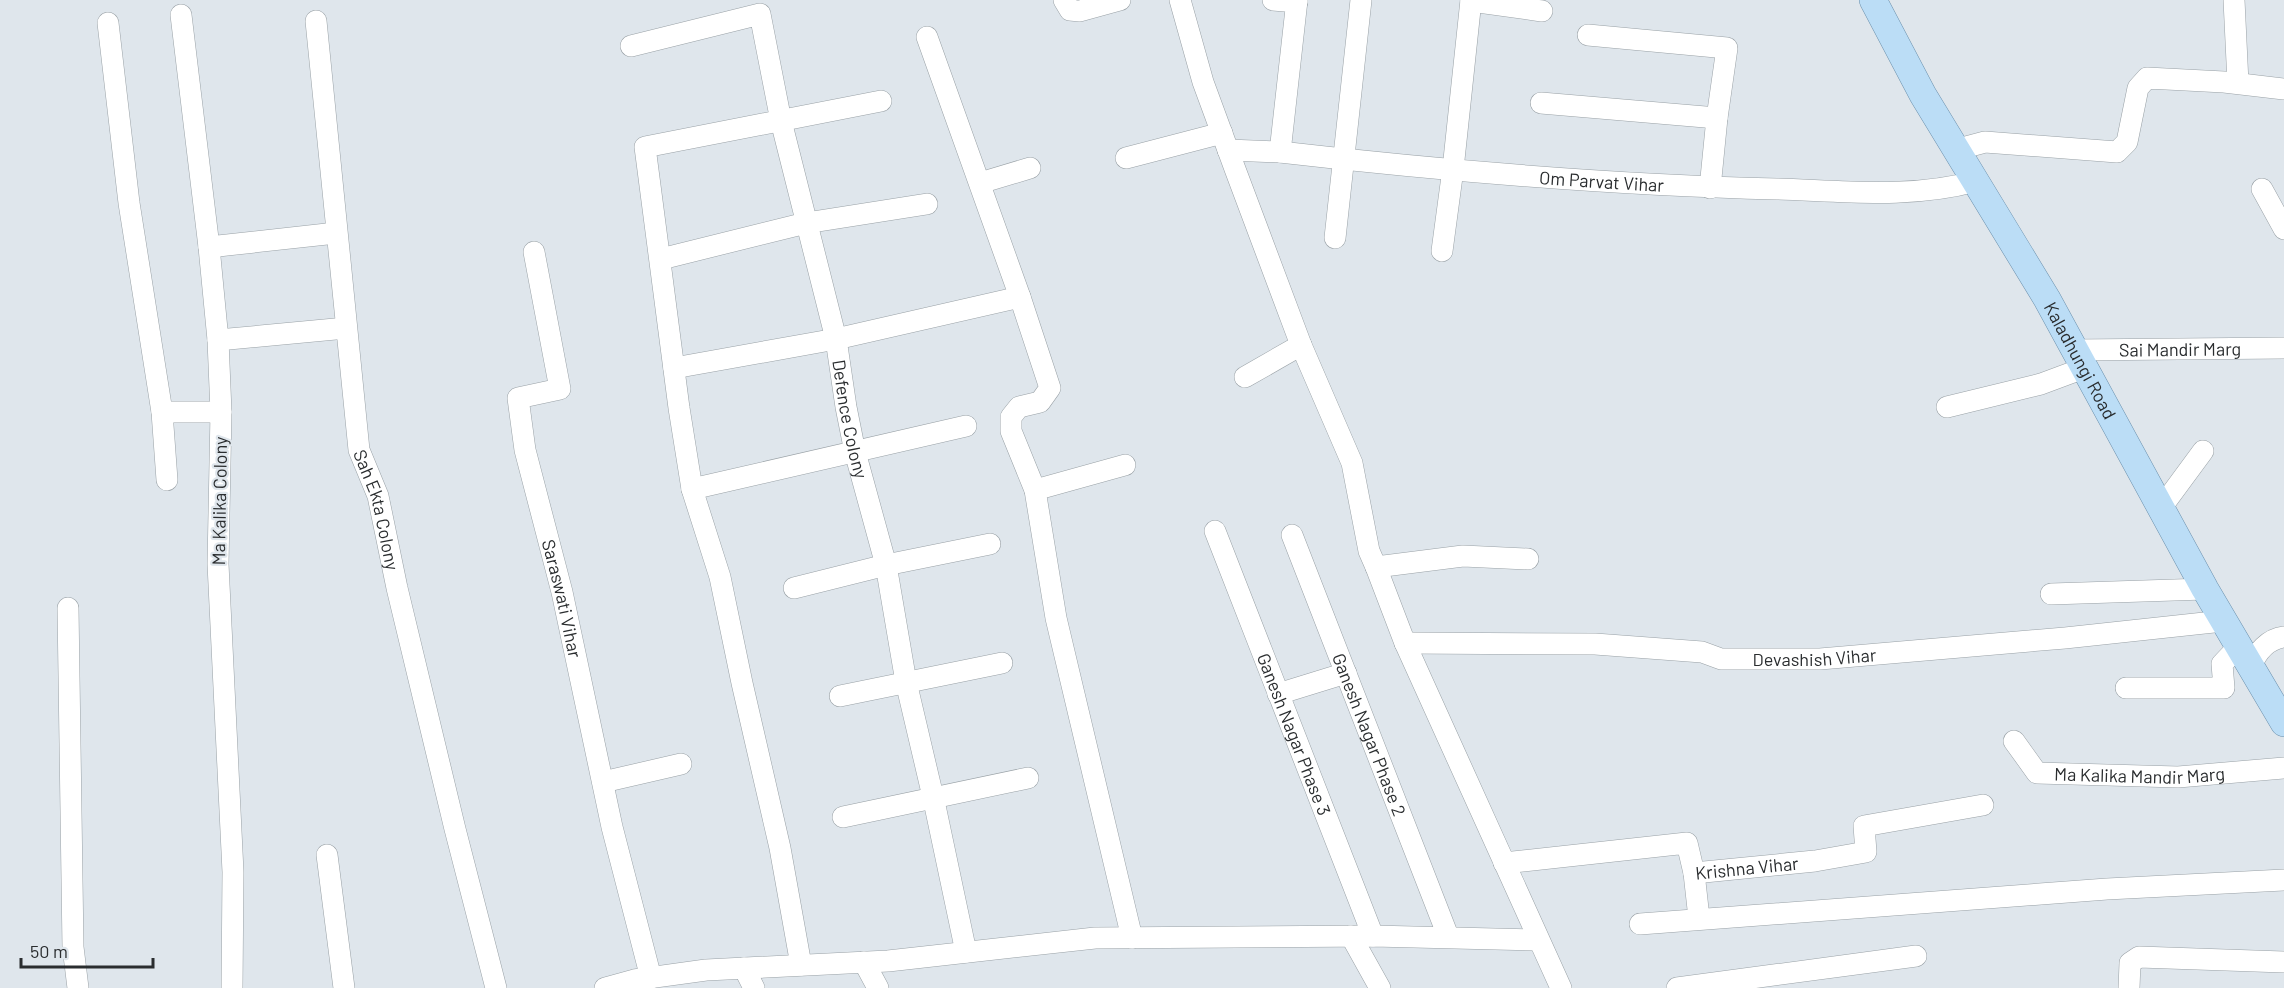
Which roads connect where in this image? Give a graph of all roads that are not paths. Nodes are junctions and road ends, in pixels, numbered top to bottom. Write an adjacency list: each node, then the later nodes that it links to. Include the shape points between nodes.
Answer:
1 (1064, 0): 2 (street, via 1070,10 1080,11)
2 (1120, 0)
3 (1180, 0): 23 (street)
4 (1273, 0): 8 (street)
5 (1361, 0): 27 (street)
6 (1873, 0): 24 (main road, Kaladhungi Road)
7 (2234, 0): 17 (street)
8 (1297, 1): 25 (street)
9 (1471, 1): 10 (street); 29 (street)
10 (1542, 11)
11 (181, 15): 39 (street, Ma Kalika Colony)
12 (316, 21): 37 (street, Sah Ekta Colony)
13 (108, 23): 53 (street, via 129,203)
14 (1588, 35): 21 (street, via 1727,48)
15 (927, 37): 31 (street)
16 (630, 46): 22 (street, Defence Colony, via 760,14)
17 (2238, 83): 18 (street); 24 (street, via 2147,78 2138,88 2127,142 2117,152 1985,142)
18 (2284, 89)
19 (881, 101): 22 (street)
20 (1541, 103): 21 (street)
21 (1717, 118): 32 (street)
22 (781, 121): 35 (street, Defence Colony); 42 (street, via 645,147)
23 (1225, 141): 25 (street, Om Parvat Vihar); 26 (street, Om Parvat Vihar); 47 (street)
24 (1955, 150): 30 (main road, Kaladhungi Road)
25 (1280, 152): 27 (street, Om Parvat Vihar)
26 (1126, 158)
27 (1343, 160): 29 (street, Om Parvat Vihar); 38 (street)
28 (1030, 168): 31 (street)
29 (1453, 169): 32 (street, Om Parvat Vihar); 40 (street)
30 (1976, 181): 32 (street, Om Parvat Vihar, via 1947,189 1878,192); 49 (main road, Kaladhungi Road)
31 (980, 183): 43 (street)
32 (1710, 188)
33 (2262, 189): 36 (street)
34 (927, 204): 35 (street)
35 (806, 223): 42 (street); 45 (street, Defence Colony)
36 (2284, 229)
37 (336, 233): 39 (street); 44 (street, Sah Ekta Colony)
38 (1335, 238)
39 (210, 247): 46 (street, Ma Kalika Colony)
40 (1442, 251)
41 (534, 252): 88 (street, Saraswati Vihar, via 560,389 518,398 525,450 562,592)
42 (661, 259): 50 (street)
43 (1020, 297): 45 (street); 61 (street, via 1050,388 1040,402 1019,407 1011,417 1011,431)
44 (346, 328): 46 (street); 113 (street, Sah Ekta Colony, via 359,450 378,496)
45 (836, 339): 50 (street); 57 (street, Defence Colony)
46 (218, 340): 54 (street, Ma Kalika Colony)
47 (1300, 345): 51 (street); 68 (street, via 1352,463 1369,551)
48 (2284, 348): 49 (street, Sai Mandir Marg)
49 (2080, 359): 52 (street, Sai Mandir Marg, via 2040,384); 62 (main road, Kaladhungi Road)
50 (674, 368): 60 (street)
51 (1245, 377)
52 (1947, 407)
53 (162, 412): 54 (street); 59 (street)
54 (221, 412): 111 (street, Ma Kalika Colony, via 218,564 233,872)
55 (966, 426): 57 (street)
56 (2203, 451): 62 (street)
57 (855, 452): 60 (street); 67 (street, Defence Colony)
58 (1125, 465): 61 (street)
59 (167, 480)
60 (692, 489): 107 (street, via 720,577 780,848)
61 (1035, 490): 101 (street, via 1056,618)
62 (2161, 508): 70 (main road, Kaladhungi Road)
63 (1215, 531): 81 (street, Ganesh Nagar Phase 3)
64 (1292, 535): 78 (street, Ganesh Nagar Phase 2)
65 (990, 544): 67 (street)
66 (1528, 559): 68 (street, via 1463,556)
67 (886, 565): 69 (street); 79 (street, Defence Colony)
68 (1376, 567): 75 (street)
69 (794, 588)
70 (2205, 589): 71 (street); 73 (main road, Kaladhungi Road)
71 (2051, 594)
72 (68, 608): 110 (street, via 73,947)
73 (2223, 621): 75 (street, Devashish Vihar, via 1820,659 1721,660 1702,652 1595,644); 76 (main road, Kaladhungi Road)
74 (2284, 637): 76 (street, via 2266,645 2256,655)
75 (1405, 644): 93 (street)
76 (2245, 656): 80 (street, via 2222,664 2224,688); 83 (main road, Kaladhungi Road)
77 (1002, 663): 79 (street)
78 (1346, 673): 81 (street); 100 (street, Ganesh Nagar Phase 2)
79 (906, 682): 82 (street); 89 (street, Defence Colony)
80 (2126, 688)
81 (1278, 694): 99 (street, Ganesh Nagar Phase 3)
82 (840, 696)
83 (2284, 723)
84 (2014, 741): 86 (street, Ma Kalika Mandir Marg, via 2037,773 2178,777)
85 (681, 764): 88 (street)
86 (2284, 768)
87 (1028, 778): 89 (street)
88 (603, 782): 109 (street, Saraswati Vihar)
89 (933, 797): 91 (street); 103 (street, Defence Colony)
90 (1983, 805): 94 (street, Krishna Vihar, via 1864,826 1866,852)
91 (843, 817)
92 (327, 855): 112 (street)
93 (1504, 862): 94 (street, Krishna Vihar, via 1687,843); 102 (street)
94 (1694, 873): 96 (street)
95 (2284, 880): 96 (street)
96 (1699, 918): 97 (street)
97 (1640, 924)
98 (1351, 936): 99 (street); 101 (street); 117 (street)
99 (1373, 936): 100 (street)
100 (1448, 936): 102 (street)
101 (1132, 938): 103 (street, via 1095,938)
102 (1538, 940): 118 (street)
103 (966, 952): 105 (street)
104 (1916, 956): 119 (street)
105 (864, 962): 107 (street); 116 (street)
106 (2284, 962): 120 (street, via 2139,957 2130,963)
107 (801, 965): 108 (street)
108 (744, 968): 109 (street, via 706,970); 115 (street)
109 (641, 982): 114 (street)
110 (78, 988)
111 (232, 988)
112 (344, 988)
113 (496, 988)
114 (605, 988)
115 (754, 988)
116 (878, 988)
117 (1380, 988)
118 (1561, 988)
119 (1677, 988)
120 (2129, 988)

